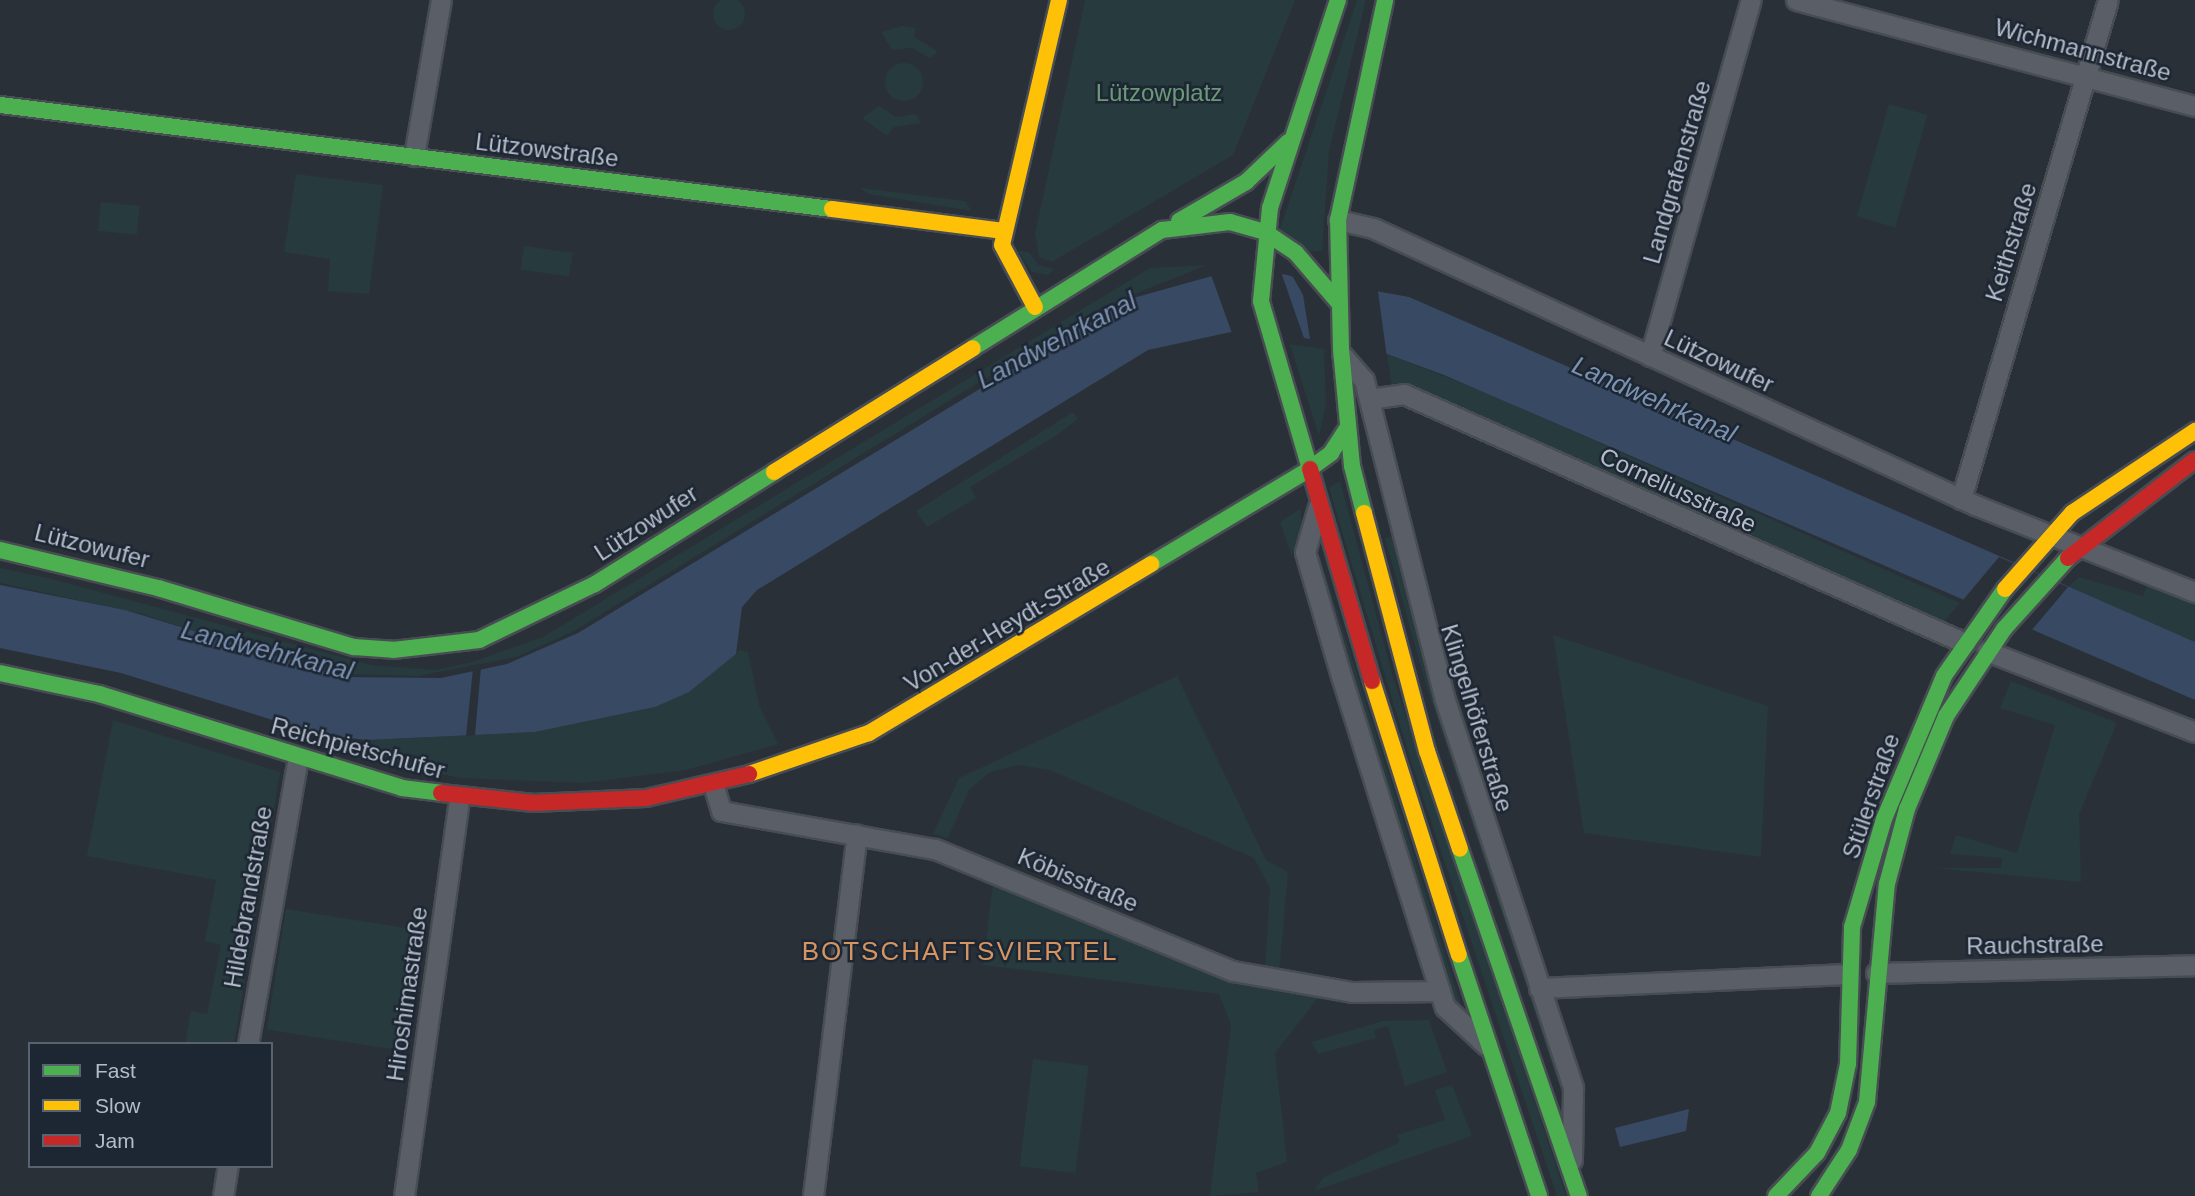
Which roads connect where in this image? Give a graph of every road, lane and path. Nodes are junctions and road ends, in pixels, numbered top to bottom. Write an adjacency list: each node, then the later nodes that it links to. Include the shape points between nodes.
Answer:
1 (440, 0): 12 (street)
2 (1059, 0): 15 (main road)
3 (1338, 0): 11 (main road)
4 (1385, 0): 13 (main road, via 1345,165)
5 (1751, 0): 20 (street, Landgrafenstraße)
6 (1796, 0): 8 (street, Wichmannstraße)
7 (2108, 0): 8 (street, Keithstraße)
8 (2087, 75): 10 (street, Wichmannstraße); 26 (street, Keithstraße)
9 (0, 105): 12 (main road, Lützowstraße)
10 (2195, 106)
11 (1288, 142): 14 (main road, via 1273,149 1241,186); 16 (main road)
12 (414, 156): 15 (main road, Lützowstraße)
13 (1338, 220): 17 (main road); 20 (street, Lützowufer, via 1373,228)
14 (1162, 230): 16 (main road, Lützowufer, via 1230,222); 18 (main road, Lützowufer)
15 (1004, 231): 18 (main road, via 1004,258)
16 (1265, 232): 17 (main road, via 1311,268); 25 (main road, via 1261,267 1270,340)
17 (1338, 302): 19 (main road)
18 (1035, 307): 30 (main road, Lützowufer, via 601,580 479,640 393,650 354,647 158,588)
19 (1341, 351): 21 (street, Klingelhöferstraße, via 1364,380); 22 (main road, Klingelhöferstraße)
20 (1650, 356): 26 (street, Lützowufer)
21 (1369, 399): 32 (street, Corneliusstraße, via 1404,394); 43 (street, Klingelhöferstraße, via 1424,629)
22 (1347, 428): 25 (main road, via 1331,453); 48 (main road, Klingelhöferstraße, via 1363,526 1427,751)
23 (2195, 431): 28 (main road, Stülerstraße, via 2085,503)
24 (2195, 460): 29 (main road, Stülerstraße)
25 (1308, 470): 27 (main road); 37 (main road, Von-der-Heydt-Straße, via 869,733 786,765)
26 (1961, 499): 28 (street, Lützowufer)
27 (1318, 508): 44 (street, via 1305,552); 46 (main road)
28 (2049, 536): 29 (street, Lützowufer); 32 (main road, Stülerstraße)
29 (2080, 544): 31 (street, Lützowufer); 33 (main road, Stülerstraße)
30 (0, 550)
31 (2195, 592)
32 (1965, 643): 33 (main road); 42 (main road, Stülerstraße, via 1927,709 1884,819 1852,927)
33 (1987, 651): 35 (street); 41 (main road, Stülerstraße, via 1946,716 1907,809 1887,884)
34 (0, 673): 36 (main road, Reichpietschufer, via 99,694)
35 (2195, 732)
36 (298, 758): 38 (main road, Reichpietschufer); 45 (street, Hildebrandstraße)
37 (713, 784): 38 (main road, Reichpietschufer, via 578,803); 39 (street, Köbisstraße, via 721,811)
38 (459, 798): 50 (street, Hiroshimastraße)
39 (857, 835): 44 (street, Köbisstraße, via 975,863 1220,967 1271,982 1352,992); 51 (street)
40 (2195, 965): 41 (street, Rauchstraße)
41 (1876, 973): 42 (main road); 55 (main road, Stülerstraße, via 1867,1102 1849,1150)
42 (1847, 974): 43 (street); 54 (main road, Stülerstraße, via 1848,1064 1838,1113 1817,1153)
43 (1539, 988): 48 (street, Klingelhöferstraße, via 1573,1088)
44 (1440, 991): 46 (street, via 1445,1007)
45 (248, 1042)
46 (1491, 1049): 52 (main road)
47 (228, 1168): 49 (street)
48 (1571, 1171): 53 (main road, Klingelhöferstraße)
49 (223, 1196)
50 (404, 1196)
51 (813, 1196)
52 (1539, 1196)
53 (1579, 1196)
54 (1776, 1196)
55 (1819, 1196)

